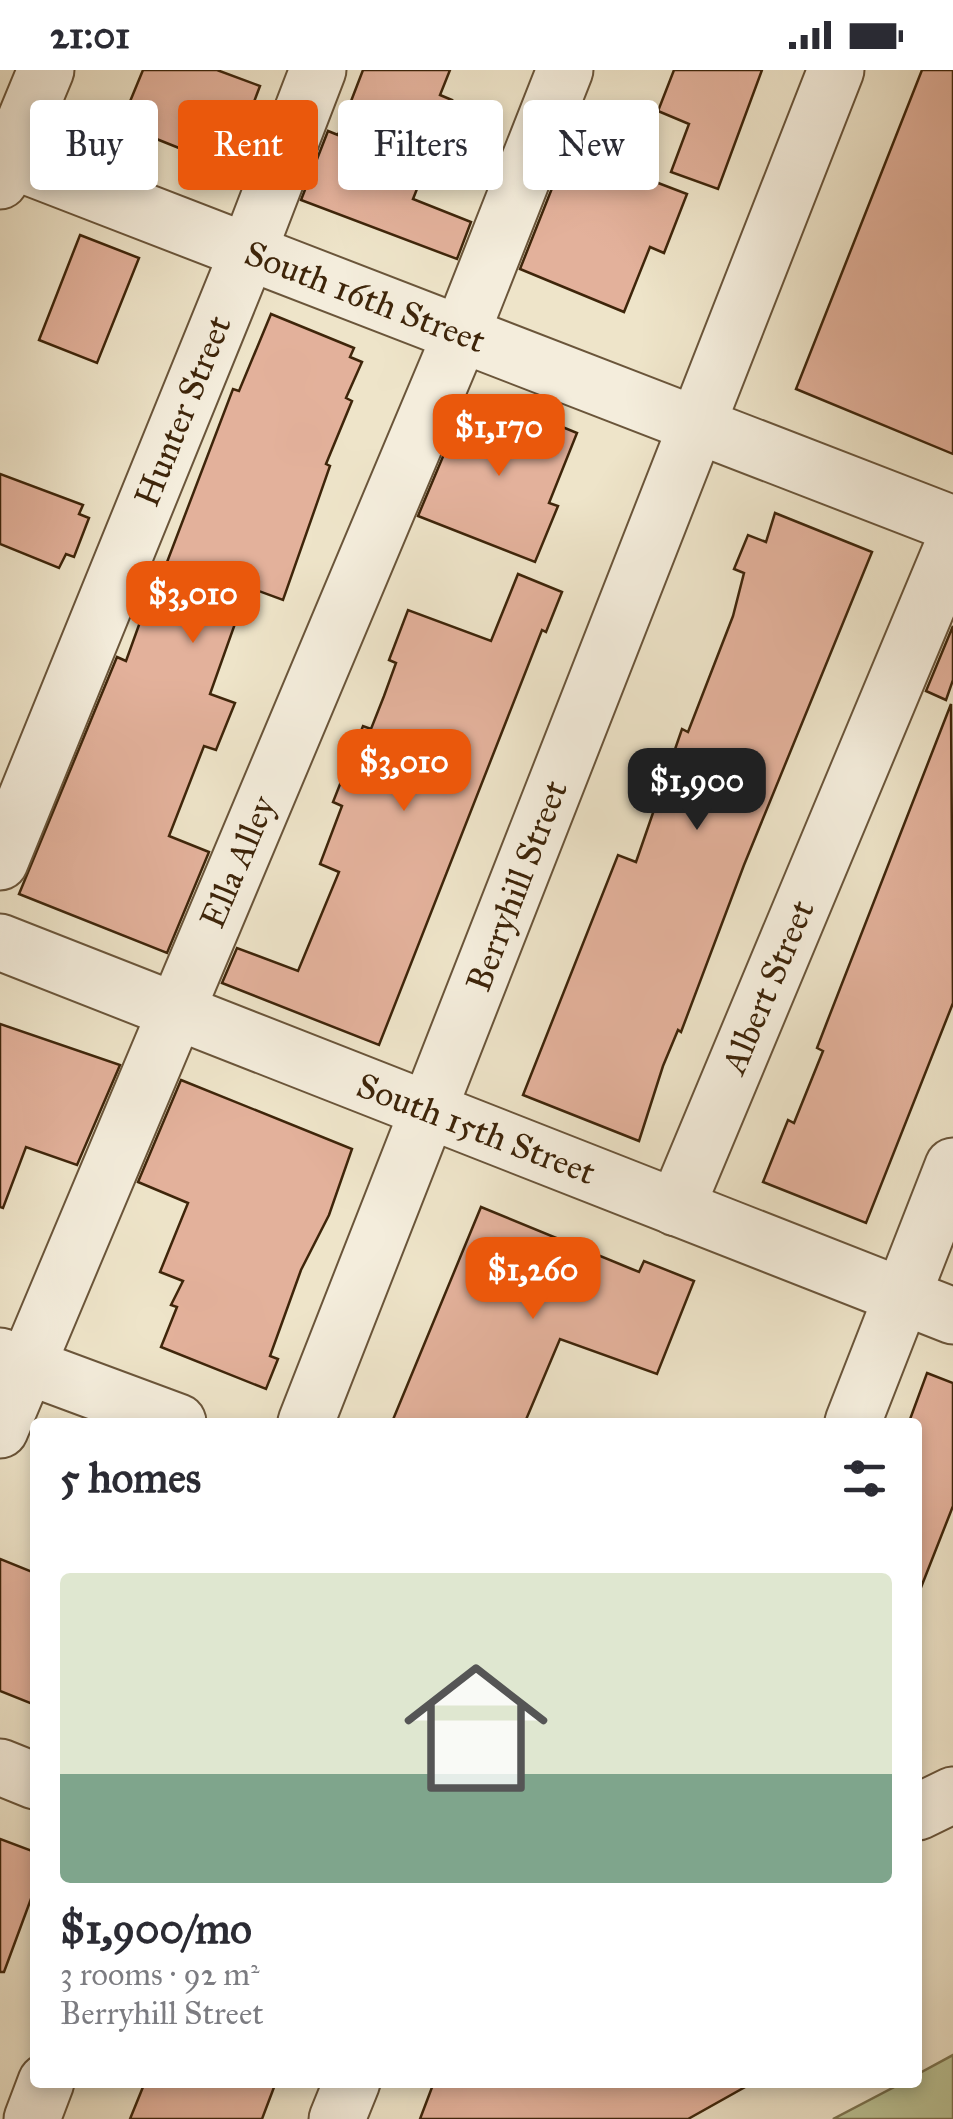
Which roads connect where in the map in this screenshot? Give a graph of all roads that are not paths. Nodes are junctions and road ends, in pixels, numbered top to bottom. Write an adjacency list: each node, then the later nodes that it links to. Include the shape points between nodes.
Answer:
1 (46, 70): 5 (street)
2 (318, 70): 6 (street, Hunter Street)
3 (565, 70): 7 (street, Ella Alley)
4 (836, 70): 8 (street, Berryhill Street)
5 (3, 165): 6 (street, South 16th Street)
6 (248, 252): 7 (street, South 16th Street); 11 (street, Hunter Street)
7 (461, 334): 8 (street, South 16th Street); 13 (street, Ella Alley)
8 (696, 424): 9 (street, South 16th Street); 14 (street, Berryhill Street)
9 (953, 524)
10 (953, 545): 16 (street, Albert Street)
11 (0, 862)
12 (0, 942): 13 (street, South 15th Street)
13 (175, 1011): 14 (street, South 15th Street); 19 (street, Ella Alley)
14 (430, 1111): 16 (street, South 15th Street); 21 (street, Berryhill Street)
15 (953, 1166): 17 (street)
16 (676, 1208): 17 (street, South 15th Street)
17 (902, 1297): 18 (street, South 15th Street); 22 (street)
18 (953, 1316)
19 (13, 1361): 20 (street); 23 (street, Ella Alley)
20 (167, 1418)
21 (308, 1418)
22 (855, 1418)
23 (0, 1430)
24 (0, 1767): 25 (street)
25 (30, 1779)
26 (953, 1795): 27 (street)
27 (922, 1810)
28 (44, 2088): 30 (street)
29 (350, 2088): 31 (street)
30 (32, 2119)
31 (338, 2119)

